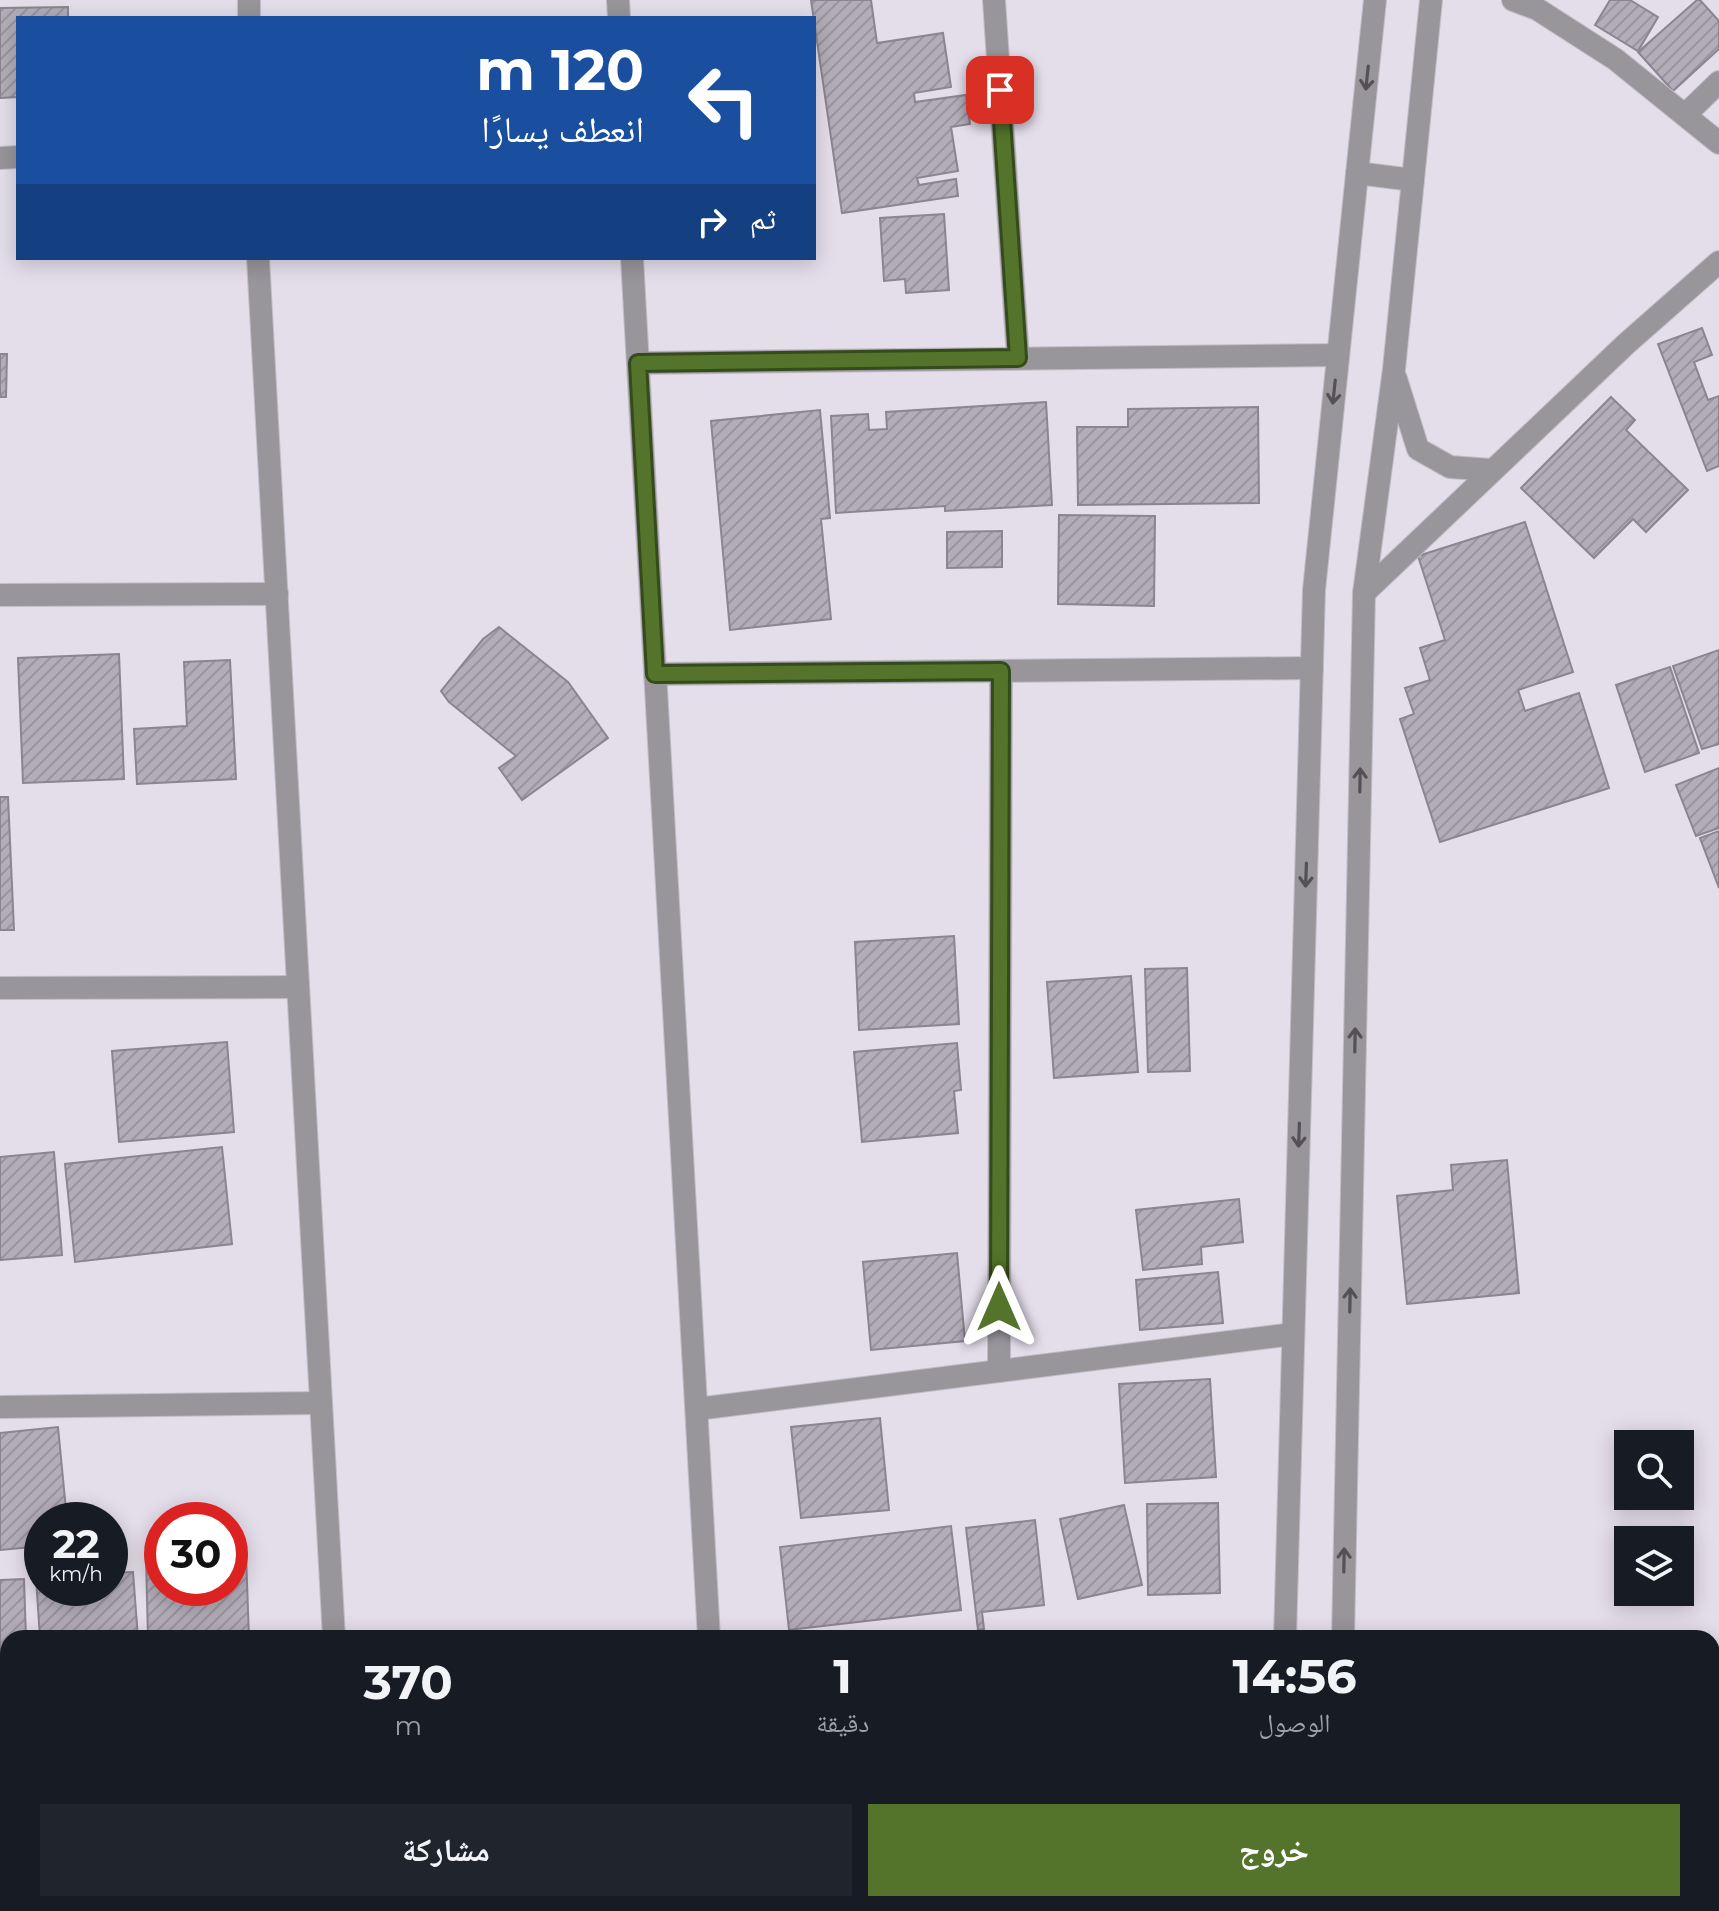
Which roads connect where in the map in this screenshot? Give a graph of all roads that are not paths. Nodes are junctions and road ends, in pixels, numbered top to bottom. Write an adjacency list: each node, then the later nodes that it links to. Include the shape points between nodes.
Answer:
1 (994, 0): 14 (street)
2 (1375, 0): 8 (street, one-way to 8)
3 (1431, 0): 9 (street)
4 (1513, 0): 6 (street, via 1537,9 1615,59)
5 (1719, 82): 6 (street)
6 (1685, 115): 7 (street)
7 (1719, 143)
8 (1357, 173): 9 (street); 13 (street)
9 (1413, 180): 16 (street)
10 (258, 260): 19 (street)
11 (632, 260): 15 (street)
12 (1719, 262): 17 (street)
13 (1338, 355): 14 (street); 21 (street, one-way to 21, via 1314,590)
14 (1018, 358): 15 (street)
15 (638, 363): 23 (street)
16 (1394, 369): 17 (street, via 1418,449 1450,467); 18 (street)
17 (1491, 470): 18 (street)
18 (1364, 593): 34 (street, one-way to 18)
19 (277, 594): 20 (street); 24 (street)
20 (0, 595)
21 (1312, 668): 22 (street); 26 (street, one-way to 26)
22 (1001, 671): 23 (street); 27 (street)
23 (655, 674): 30 (street)
24 (298, 987): 25 (street); 28 (street)
25 (0, 988)
26 (1293, 1334): 27 (street); 33 (street)
27 (999, 1371): 30 (street)
28 (321, 1403): 29 (street); 31 (street)
29 (0, 1407)
30 (697, 1409): 32 (street)
31 (334, 1630)
32 (709, 1630)
33 (1285, 1630)
34 (1343, 1630)

